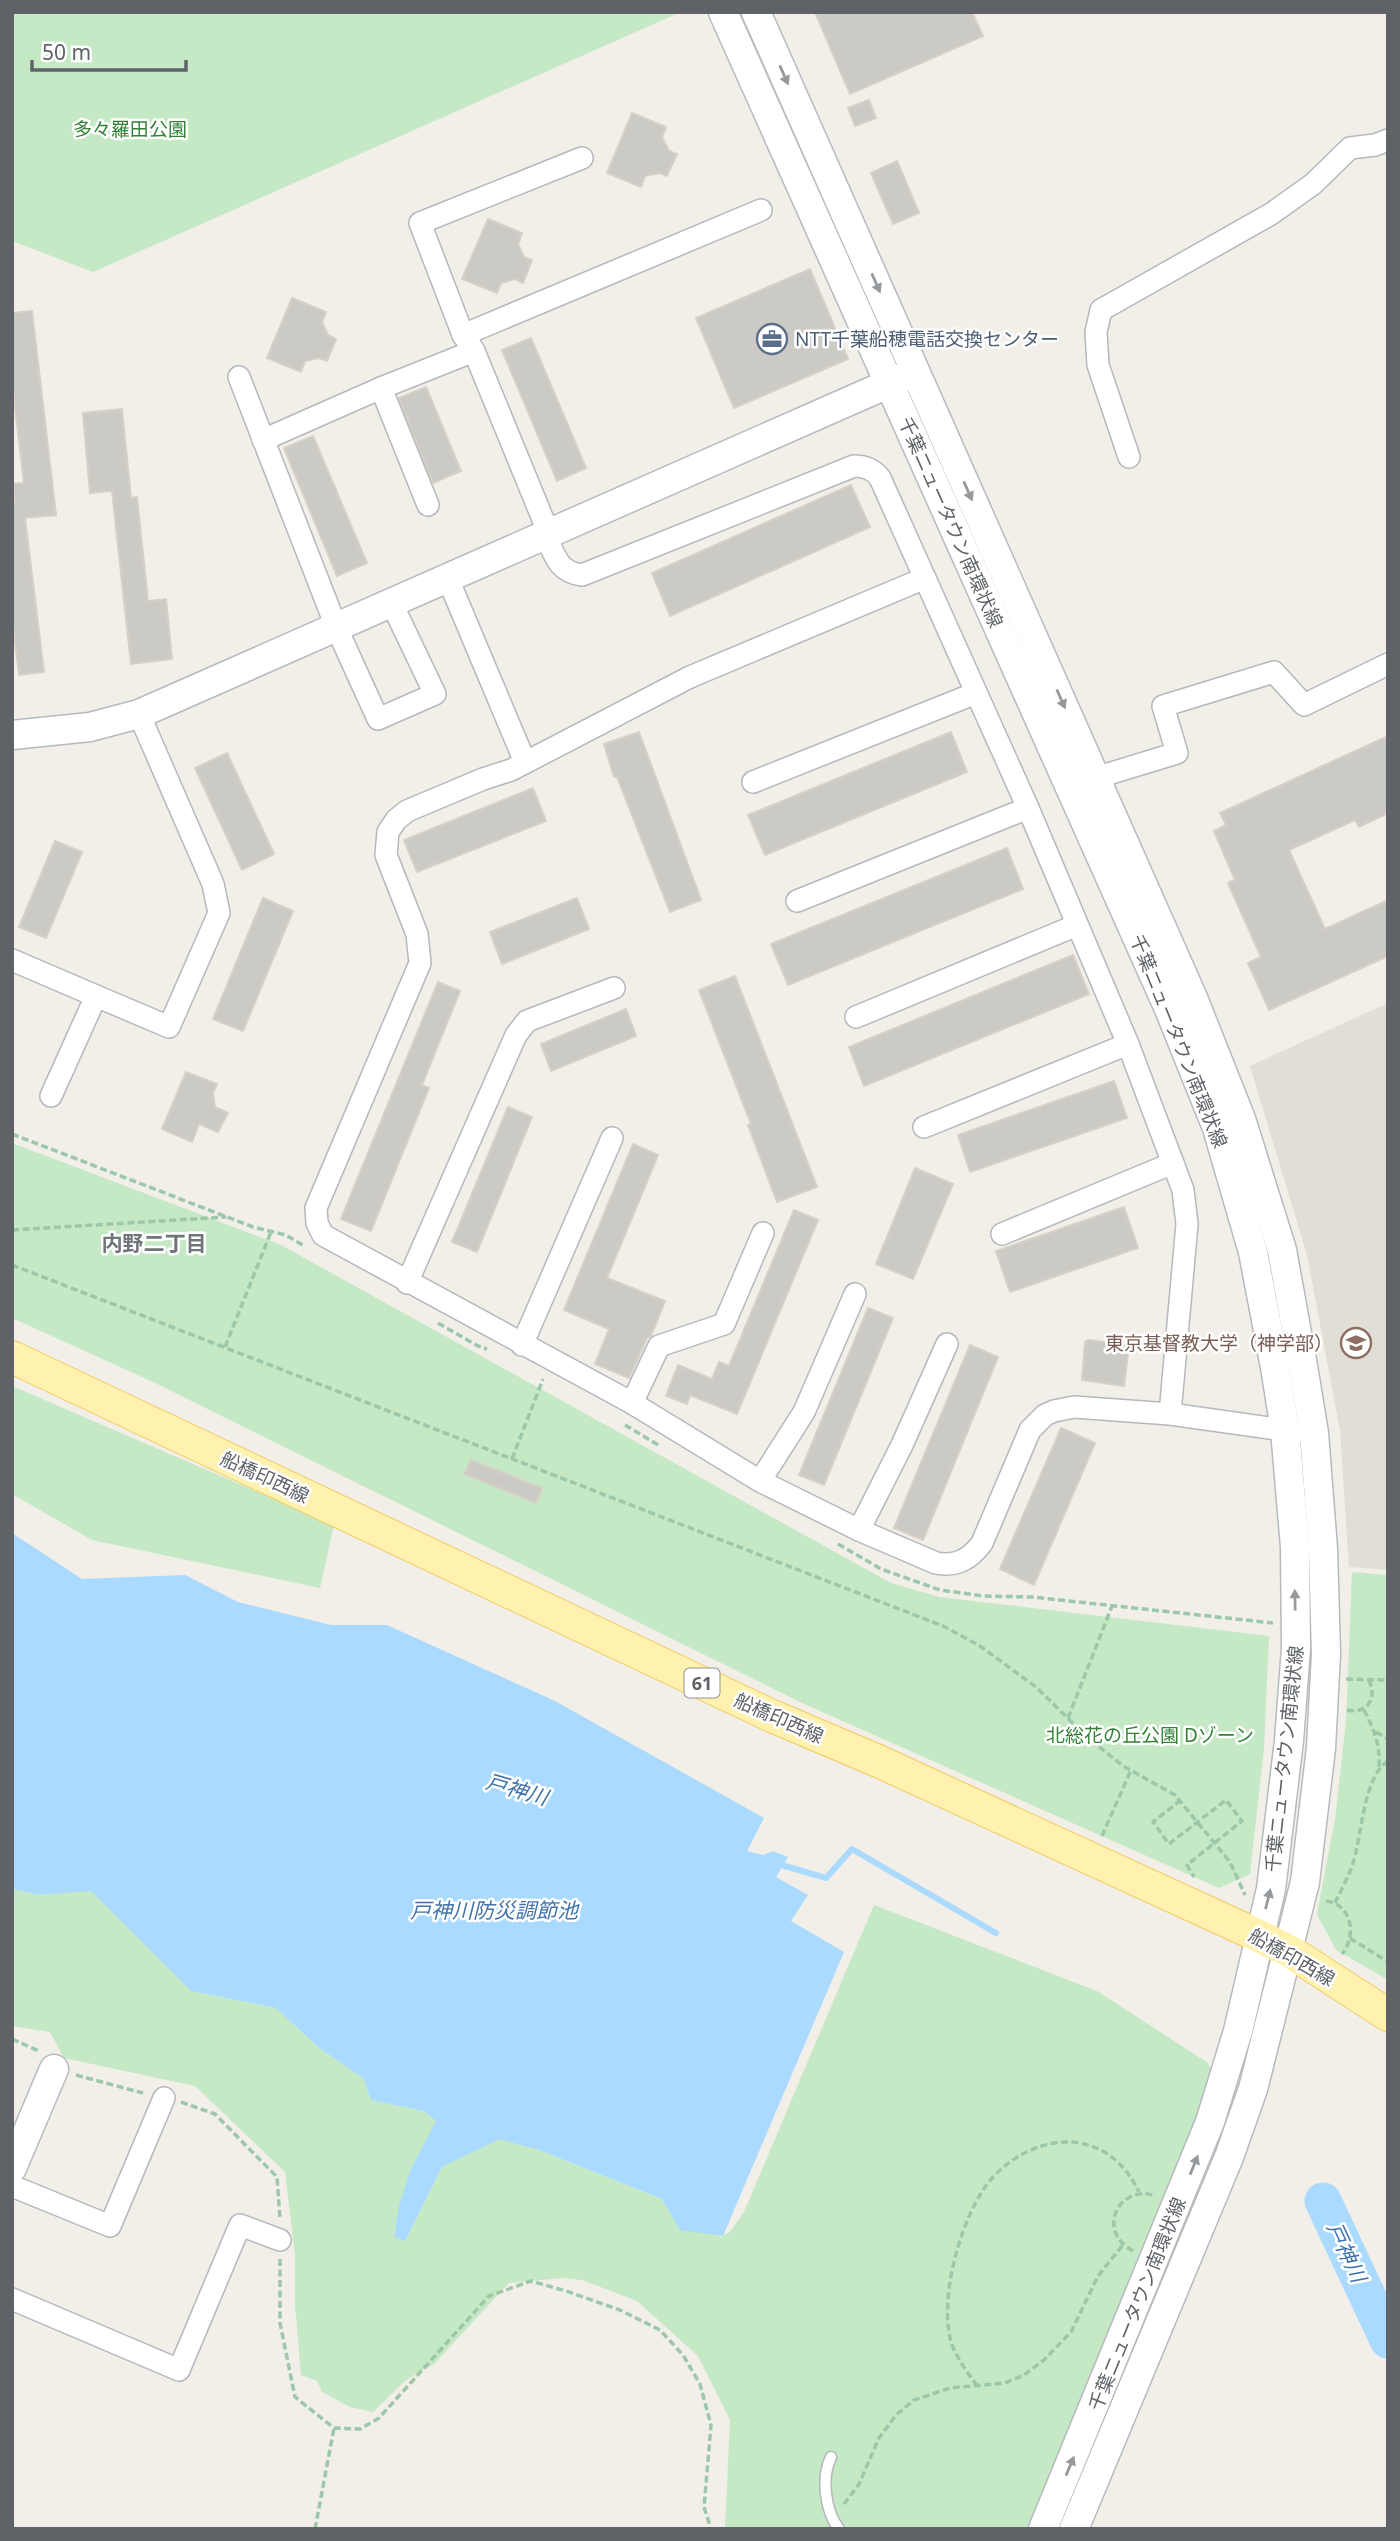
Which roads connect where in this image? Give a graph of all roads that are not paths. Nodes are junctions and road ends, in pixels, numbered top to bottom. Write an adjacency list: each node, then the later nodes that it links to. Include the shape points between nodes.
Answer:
1 (723, 12): 9 (main road, 千葉ニュータウン南環状線)
2 (757, 12): 7 (main road, 千葉ニュータウン南環状線, one-way to 7)
3 (1388, 140): 12 (street, via 1350,148 1313,184 1271,214 1101,310 1096,332 1098,365)
4 (582, 158): 6 (street, via 420,223)
5 (761, 211): 6 (street)
6 (468, 343): 10 (street); 14 (street)
7 (916, 372): 9 (main road); 25 (main road, 千葉ニュータウン南環状線, one-way to 25)
8 (239, 377): 11 (street)
9 (889, 383): 14 (main road); 25 (main road, 千葉ニュータウン南環状線)
10 (381, 388): 11 (street); 13 (street)
11 (263, 440): 18 (street)
12 (1129, 457)
13 (428, 505)
14 (547, 535): 15 (street, via 561,567 582,575 862,466 880,478); 16 (main road)
15 (925, 578): 20 (street); 23 (street, via 691,677)
16 (448, 579): 17 (main road); 23 (street)
17 (392, 604): 18 (main road); 18 (street, via 435,694 378,719)
18 (337, 629): 21 (main road)
19 (1388, 664): 25 (street, via 1304,705 1273,672 1163,706 1177,753)
20 (976, 693): 24 (street); 26 (street)
21 (139, 714): 22 (main road, via 90,727); 31 (street, via 214,884 219,913 169,1027)
22 (12, 735)
23 (525, 762): 40 (street, via 407,811 388,832 386,856 417,934 420,963 316,1208 323,1235)
24 (753, 782)
25 (1083, 782): 47 (main road, 千葉ニュータウン南環状線, via 1217,1128 1253,1252); 48 (main road, 千葉ニュータウン南環状線, via 1193,998 1241,1119 1282,1250)
26 (1028, 808): 27 (street); 28 (street)
27 (797, 901)
28 (1077, 925): 32 (street); 33 (street)
29 (12, 960): 31 (street)
30 (614, 988): 40 (street, via 527,1021 516,1035)
31 (96, 996): 34 (street)
32 (856, 1017)
33 (1128, 1044): 35 (street); 37 (street)
34 (51, 1096)
35 (924, 1127)
36 (612, 1138): 43 (street)
37 (1173, 1163): 39 (street); 46 (street, via 1183,1190 1187,1224)
38 (763, 1233): 45 (street, via 724,1324 659,1346)
39 (1002, 1234)
40 (407, 1283): 43 (street)
41 (855, 1294): 49 (street, via 804,1412)
42 (947, 1344): 50 (street)
43 (522, 1345): 45 (street)
44 (12, 1357): 51 (main road, 船橋印西線 / 61, via 772,1716)
45 (632, 1403): 49 (street)
46 (1170, 1414): 47 (street); 50 (street, via 1074,1407 1045,1415 1030,1430 982,1543 961,1562 936,1563)
47 (1285, 1430): 48 (street); 51 (main road, 千葉ニュータウン南環状線, one-way to 47, via 1272,1875 1296,1648 1295,1547)
48 (1314, 1433): 52 (main road, 千葉ニュータウン南環状線, via 1326,1654 1321,1748 1305,1882)
49 (760, 1481): 50 (street)
50 (859, 1530)
51 (1259, 1936): 52 (main road, 船橋印西線 / 61); 62 (main road, 千葉ニュータウン南環状線, one-way to 51, via 1210,2122 1238,2031)
52 (1289, 1951): 53 (main road, 船橋印西線 / 61); 63 (main road, 千葉ニュータウン南環状線, via 1253,2089 1229,2157)
53 (1388, 2015)
54 (47, 2060): 56 (main road)
55 (164, 2098): 57 (street, via 110,2226)
56 (12, 2168)
57 (12, 2186)
58 (280, 2240): 59 (street, via 240,2225 179,2370)
59 (12, 2299)
60 (831, 2457): 61 (lane, via 826,2487)
61 (835, 2524)
62 (1043, 2529)
63 (1074, 2529)

